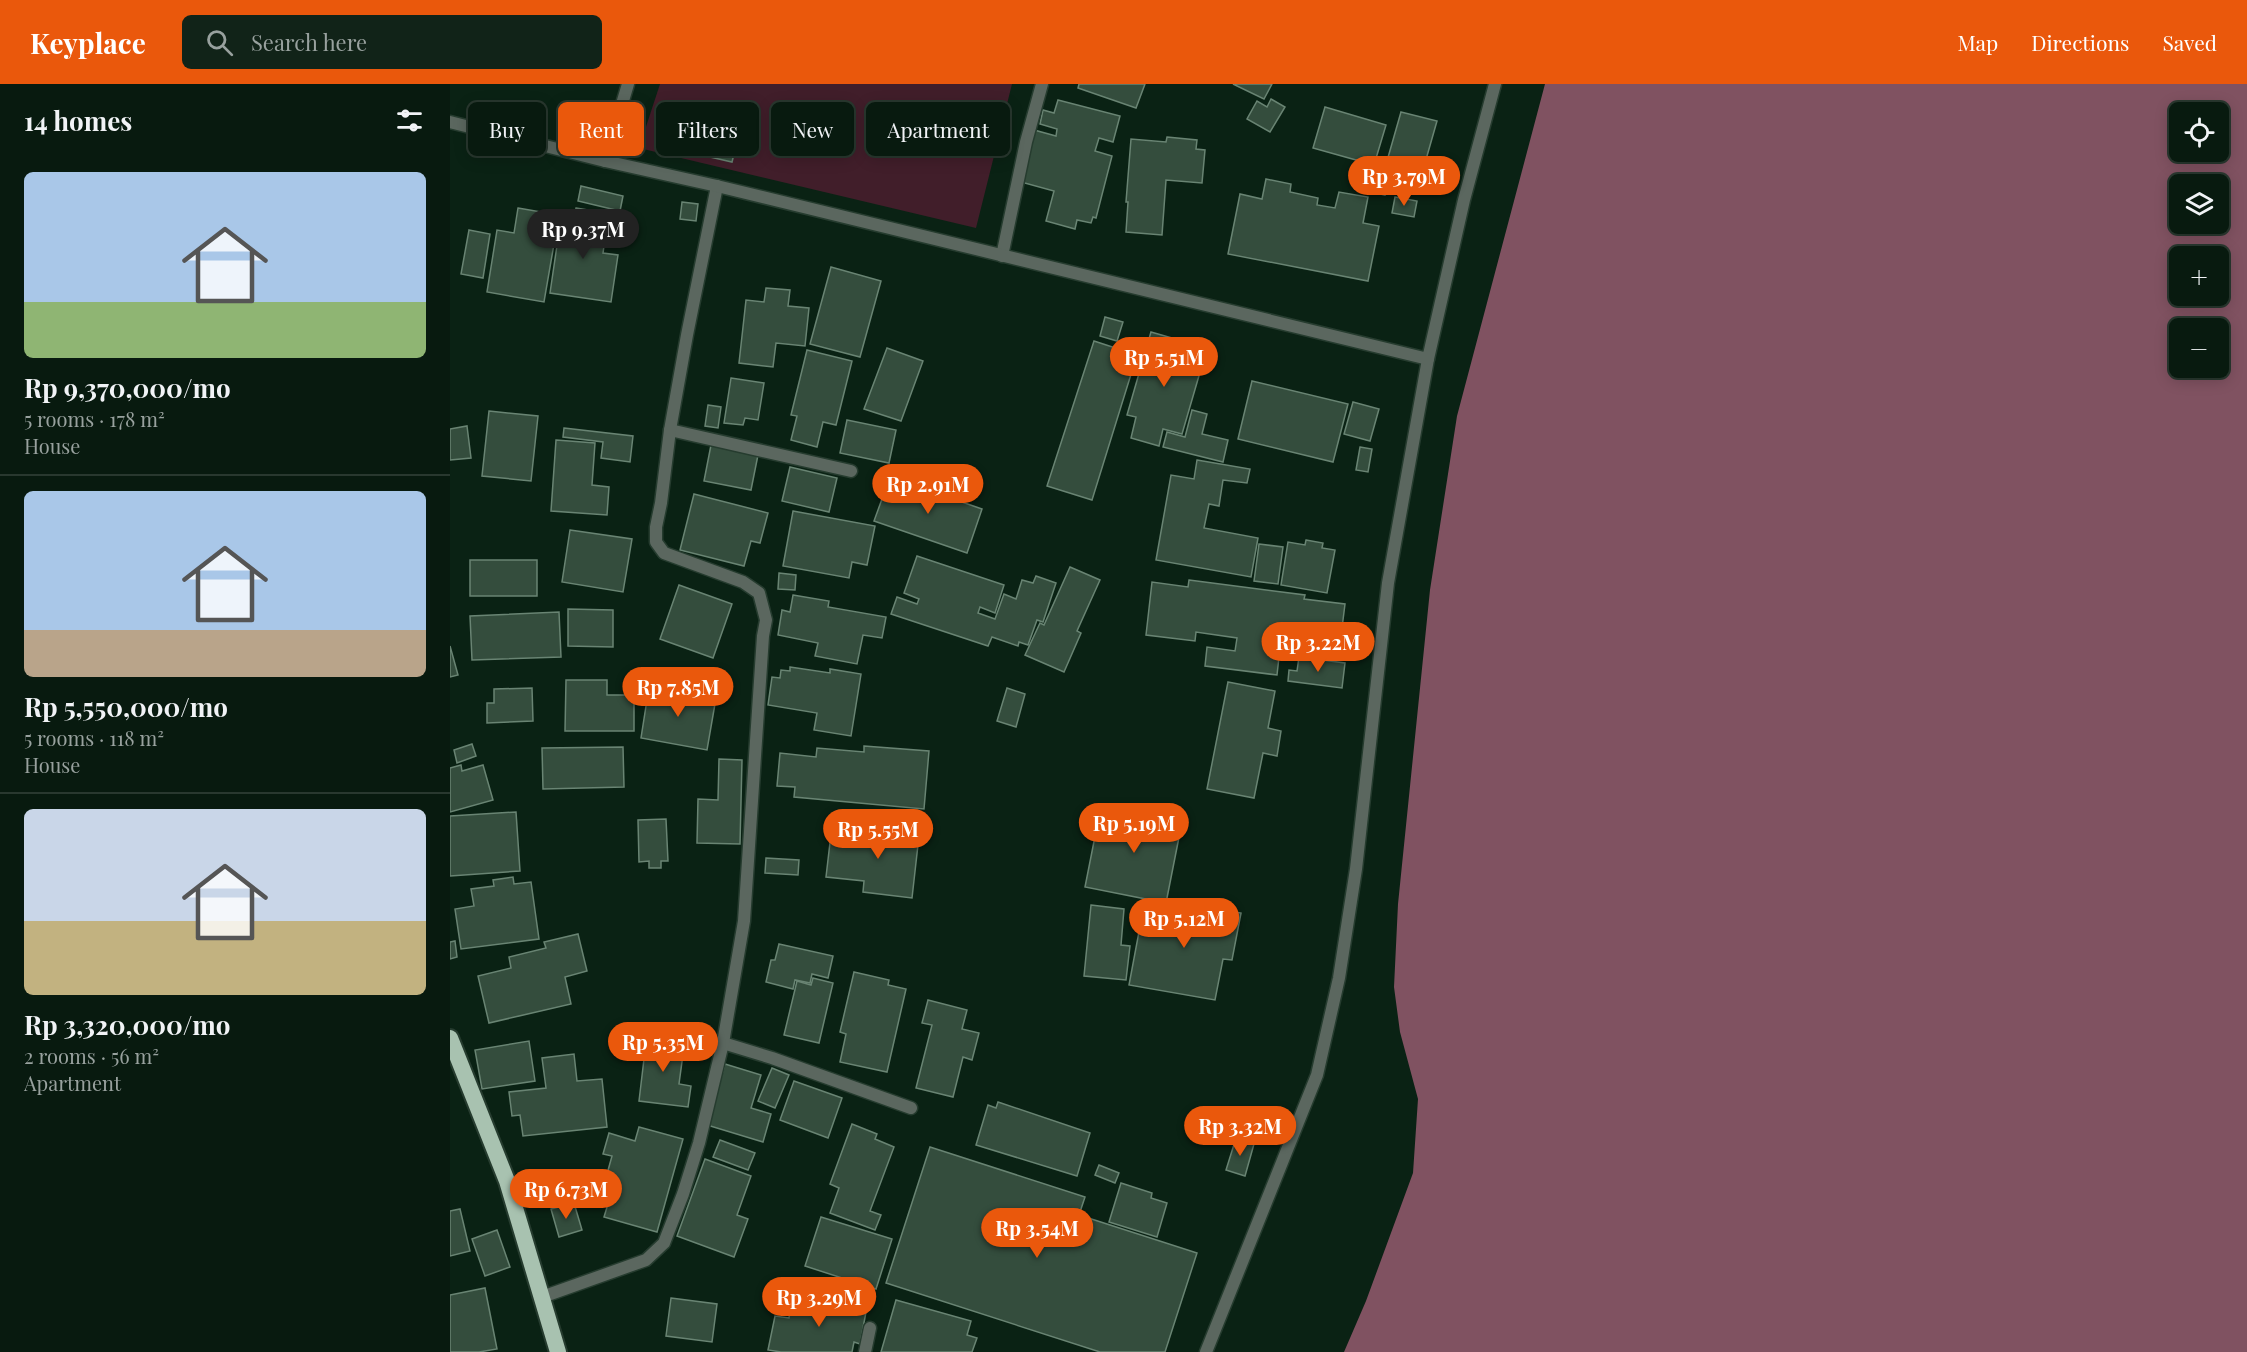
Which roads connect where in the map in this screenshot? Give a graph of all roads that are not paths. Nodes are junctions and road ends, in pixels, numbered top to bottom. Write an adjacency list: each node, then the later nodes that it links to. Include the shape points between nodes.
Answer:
1 (628, 84): 5 (street)
2 (1042, 84): 7 (street)
3 (1495, 84): 8 (street)
4 (450, 122): 5 (street)
5 (605, 161): 6 (street)
6 (717, 186): 7 (street); 9 (street)
7 (1002, 256): 8 (street)
8 (1428, 359): 18 (street, via 1388,583 1356,869 1339,978 1317,1075)
9 (670, 430): 10 (street); 12 (street, via 656,542 664,554 743,582 759,593 766,620 744,921)
10 (851, 471)
11 (450, 1038): 14 (highway, via 507,1181)
12 (723, 1043): 13 (street); 14 (street, via 699,1143 664,1243 646,1260)
13 (911, 1108)
14 (542, 1298): 16 (highway)
15 (870, 1328): 17 (street)
16 (558, 1352)
17 (865, 1352)
18 (1206, 1352)

